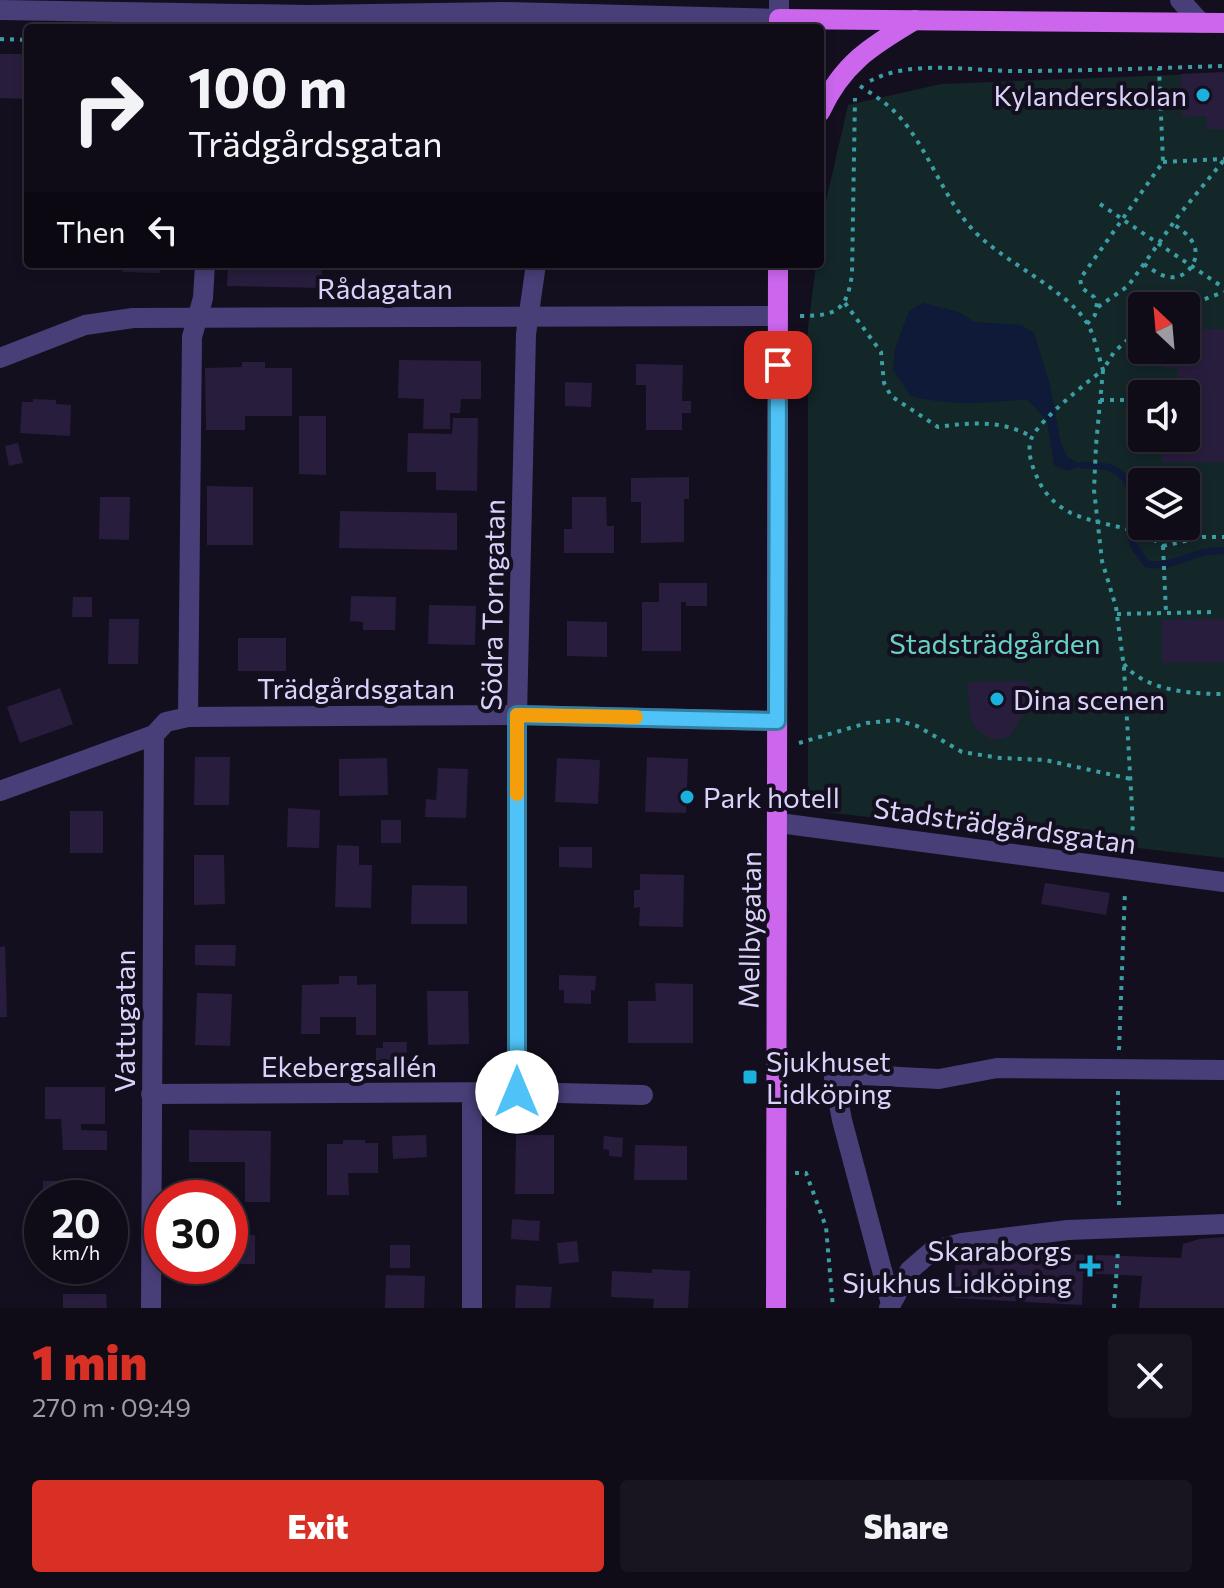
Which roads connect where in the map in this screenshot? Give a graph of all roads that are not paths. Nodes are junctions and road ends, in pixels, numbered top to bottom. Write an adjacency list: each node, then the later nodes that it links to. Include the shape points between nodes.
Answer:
1 (1180, 0): 8 (street)
2 (504, 6): 3 (street); 5 (street, via 308,15)
3 (643, 8): 6 (street)
4 (0, 10): 5 (street)
5 (217, 13)
6 (779, 16): 7 (main road)
7 (915, 20): 8 (main road); 10 (main road, via 860,55)
8 (1201, 23): 9 (main road)
9 (1224, 23)
10 (824, 105)
11 (205, 268): 16 (street)
12 (535, 268): 14 (street, Södra Torngatan)
13 (778, 268): 15 (main road, Mellbygatan)
14 (529, 316): 15 (street, Rådagatan); 16 (street, Rådagatan); 18 (street, Södra Torngatan)
15 (778, 316): 20 (main road, Mellbygatan)
16 (197, 317): 17 (street, Rådagatan, via 103,321); 19 (street, via 192,337)
17 (0, 358)
18 (517, 715): 19 (street, Trädgårdsgatan); 20 (street, Trädgårdsgatan); 26 (street, Södra Torngatan)
19 (188, 717): 21 (street, Trädgårdsgatan, via 166,722)
20 (777, 721): 23 (main road, Mellbygatan)
21 (154, 735): 22 (street, Trädgårdsgatan); 28 (street, Vattugatan)
22 (0, 791)
23 (779, 823): 24 (street, Stadsträdgårdsgatan); 34 (main road, Mellbygatan)
24 (1224, 882)
25 (1224, 1070): 31 (street, via 997,1068 939,1079 834,1078)
26 (517, 1092): 27 (street, Ekebergsallén); 29 (street, Ekebergsallén)
27 (472, 1093): 28 (street, Ekebergsallén); 33 (street)
28 (151, 1094): 32 (street, Vattugatan)
29 (643, 1095)
30 (1224, 1224): 31 (street, via 1119,1226 962,1243 932,1251 910,1270)
31 (890, 1306)
32 (151, 1308)
33 (472, 1308)
34 (776, 1308)

